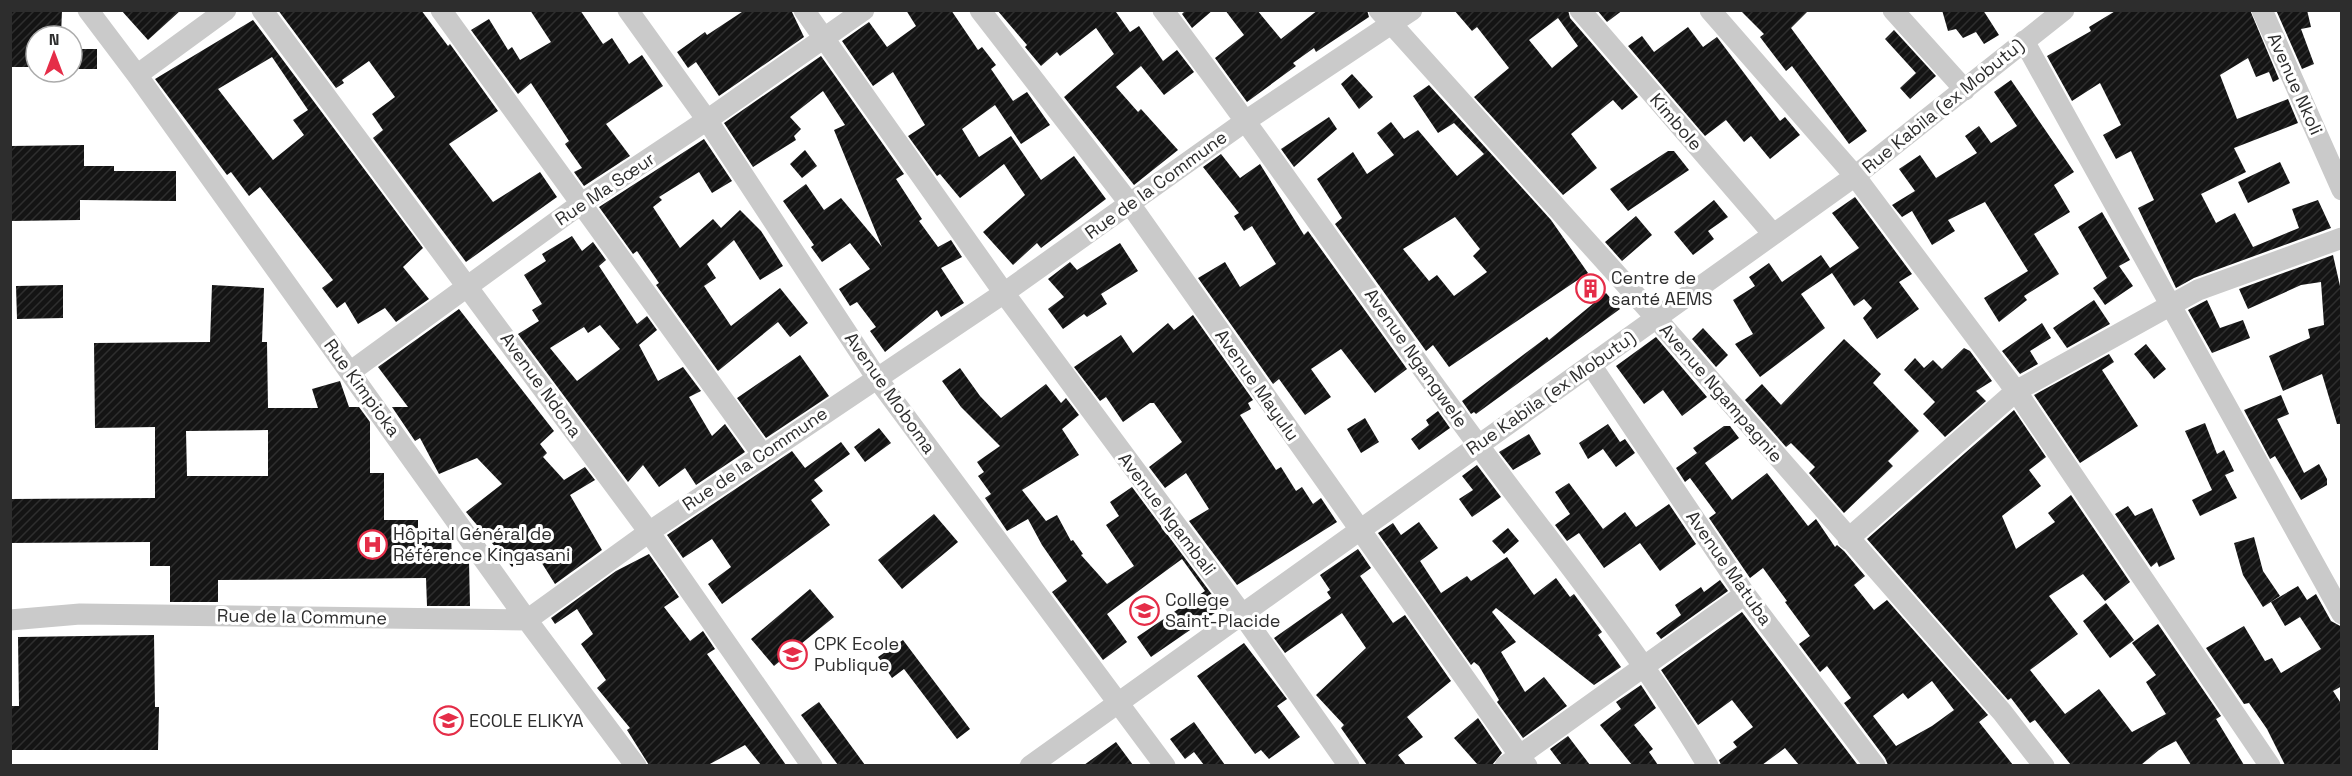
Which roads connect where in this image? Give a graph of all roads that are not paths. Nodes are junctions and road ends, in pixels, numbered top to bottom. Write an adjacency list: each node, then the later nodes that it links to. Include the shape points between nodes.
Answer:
1 (88, 10): 19 (street, Rue Kimpioka)
2 (226, 10): 19 (street)
3 (262, 10): 29 (street, Avenue Ndona)
4 (441, 10): 25 (street)
5 (628, 10): 21 (street, Avenue Moboma)
6 (804, 10): 17 (street, Avenue Ngambali)
7 (864, 10): 17 (street, Rue Ma Sœur)
8 (980, 10): 26 (street, Avenue Mayulu)
9 (1163, 10): 22 (street, Avenue Ngangwele)
10 (1412, 10): 16 (street, Rue de la Commune)
11 (1580, 10): 27 (street, Kimbole)
12 (1710, 10): 23 (street)
13 (1893, 10): 20 (street)
14 (2064, 10): 18 (street, Rue Kabila (ex Mobutu))
15 (2262, 10): 24 (street, Avenue Nkoli)
16 (1385, 18): 22 (street, Rue de la Commune); 32 (street, Avenue Ngampagnie)
17 (824, 38): 21 (street, Rue Ma Sœur); 30 (street, Avenue Ngambali)
18 (2024, 41): 20 (street, Rue Kabila (ex Mobutu)); 31 (street)
19 (137, 75): 34 (street, Rue Kimpioka)
20 (1965, 90): 23 (street, Rue Kabila (ex Mobutu))
21 (707, 120): 25 (street, Rue Ma Sœur); 35 (street, Avenue Moboma)
22 (1247, 120): 26 (street, Rue de la Commune); 37 (street, Avenue Ngangwele)
23 (1855, 176): 27 (street, Rue Kabila (ex Mobutu)); 36 (street)
24 (2342, 190)
25 (582, 202): 29 (street, Rue Ma Sœur); 38 (street)
26 (1130, 204): 30 (street, Rue de la Commune); 39 (street, Avenue Mayulu)
27 (1773, 234): 32 (street, Rue Kabila (ex Mobutu))
28 (2342, 238): 31 (street, via 2198,290)
29 (468, 286): 34 (street, Rue Ma Sœur); 40 (street, Avenue Ndona)
30 (1004, 293): 35 (street, Rue de la Commune); 43 (street, Avenue Ngambali)
31 (2169, 305): 36 (street); 44 (street)
32 (1656, 318): 33 (street, Rue Kabila (ex Mobutu)); 41 (street, Avenue Ngampagnie)
33 (1591, 365): 37 (street, Rue Kabila (ex Mobutu)); 42 (street, Avenue Matuba)
34 (350, 372): 46 (street, Rue Kimpioka)
35 (876, 377): 38 (street, Rue de la Commune); 48 (street, Avenue Moboma)
36 (2016, 391): 41 (street); 58 (street)
37 (1478, 445): 39 (street, Rue Kabila (ex Mobutu)); 47 (street, Avenue Ngangwele)
38 (763, 454): 40 (street, Rue de la Commune)
39 (1359, 530): 43 (street, Rue Kabila (ex Mobutu)); 49 (street, Avenue Mayulu)
40 (649, 532): 46 (street, Rue de la Commune); 51 (street, Avenue Ndona)
41 (1848, 538): 57 (street, Avenue Ngampagnie)
42 (1745, 594): 47 (street); 56 (street, Avenue Matuba)
43 (1242, 614): 48 (street, Rue Kabila (ex Mobutu)); 54 (street, Avenue Ngambali)
44 (2342, 614)
45 (10, 620): 46 (street, Rue de la Commune, via 80,614)
46 (527, 620): 50 (street, Rue Kimpioka)
47 (1645, 666): 49 (street); 55 (street, Avenue Ngangwele)
48 (1118, 702): 52 (street, Rue Kabila (ex Mobutu)); 53 (street, Avenue Moboma)
49 (1517, 762)
50 (636, 765)
51 (812, 765)
52 (1030, 765)
53 (1166, 765)
54 (1349, 765)
55 (1708, 765)
56 (1875, 765)
57 (2044, 765)
58 (2270, 765)

